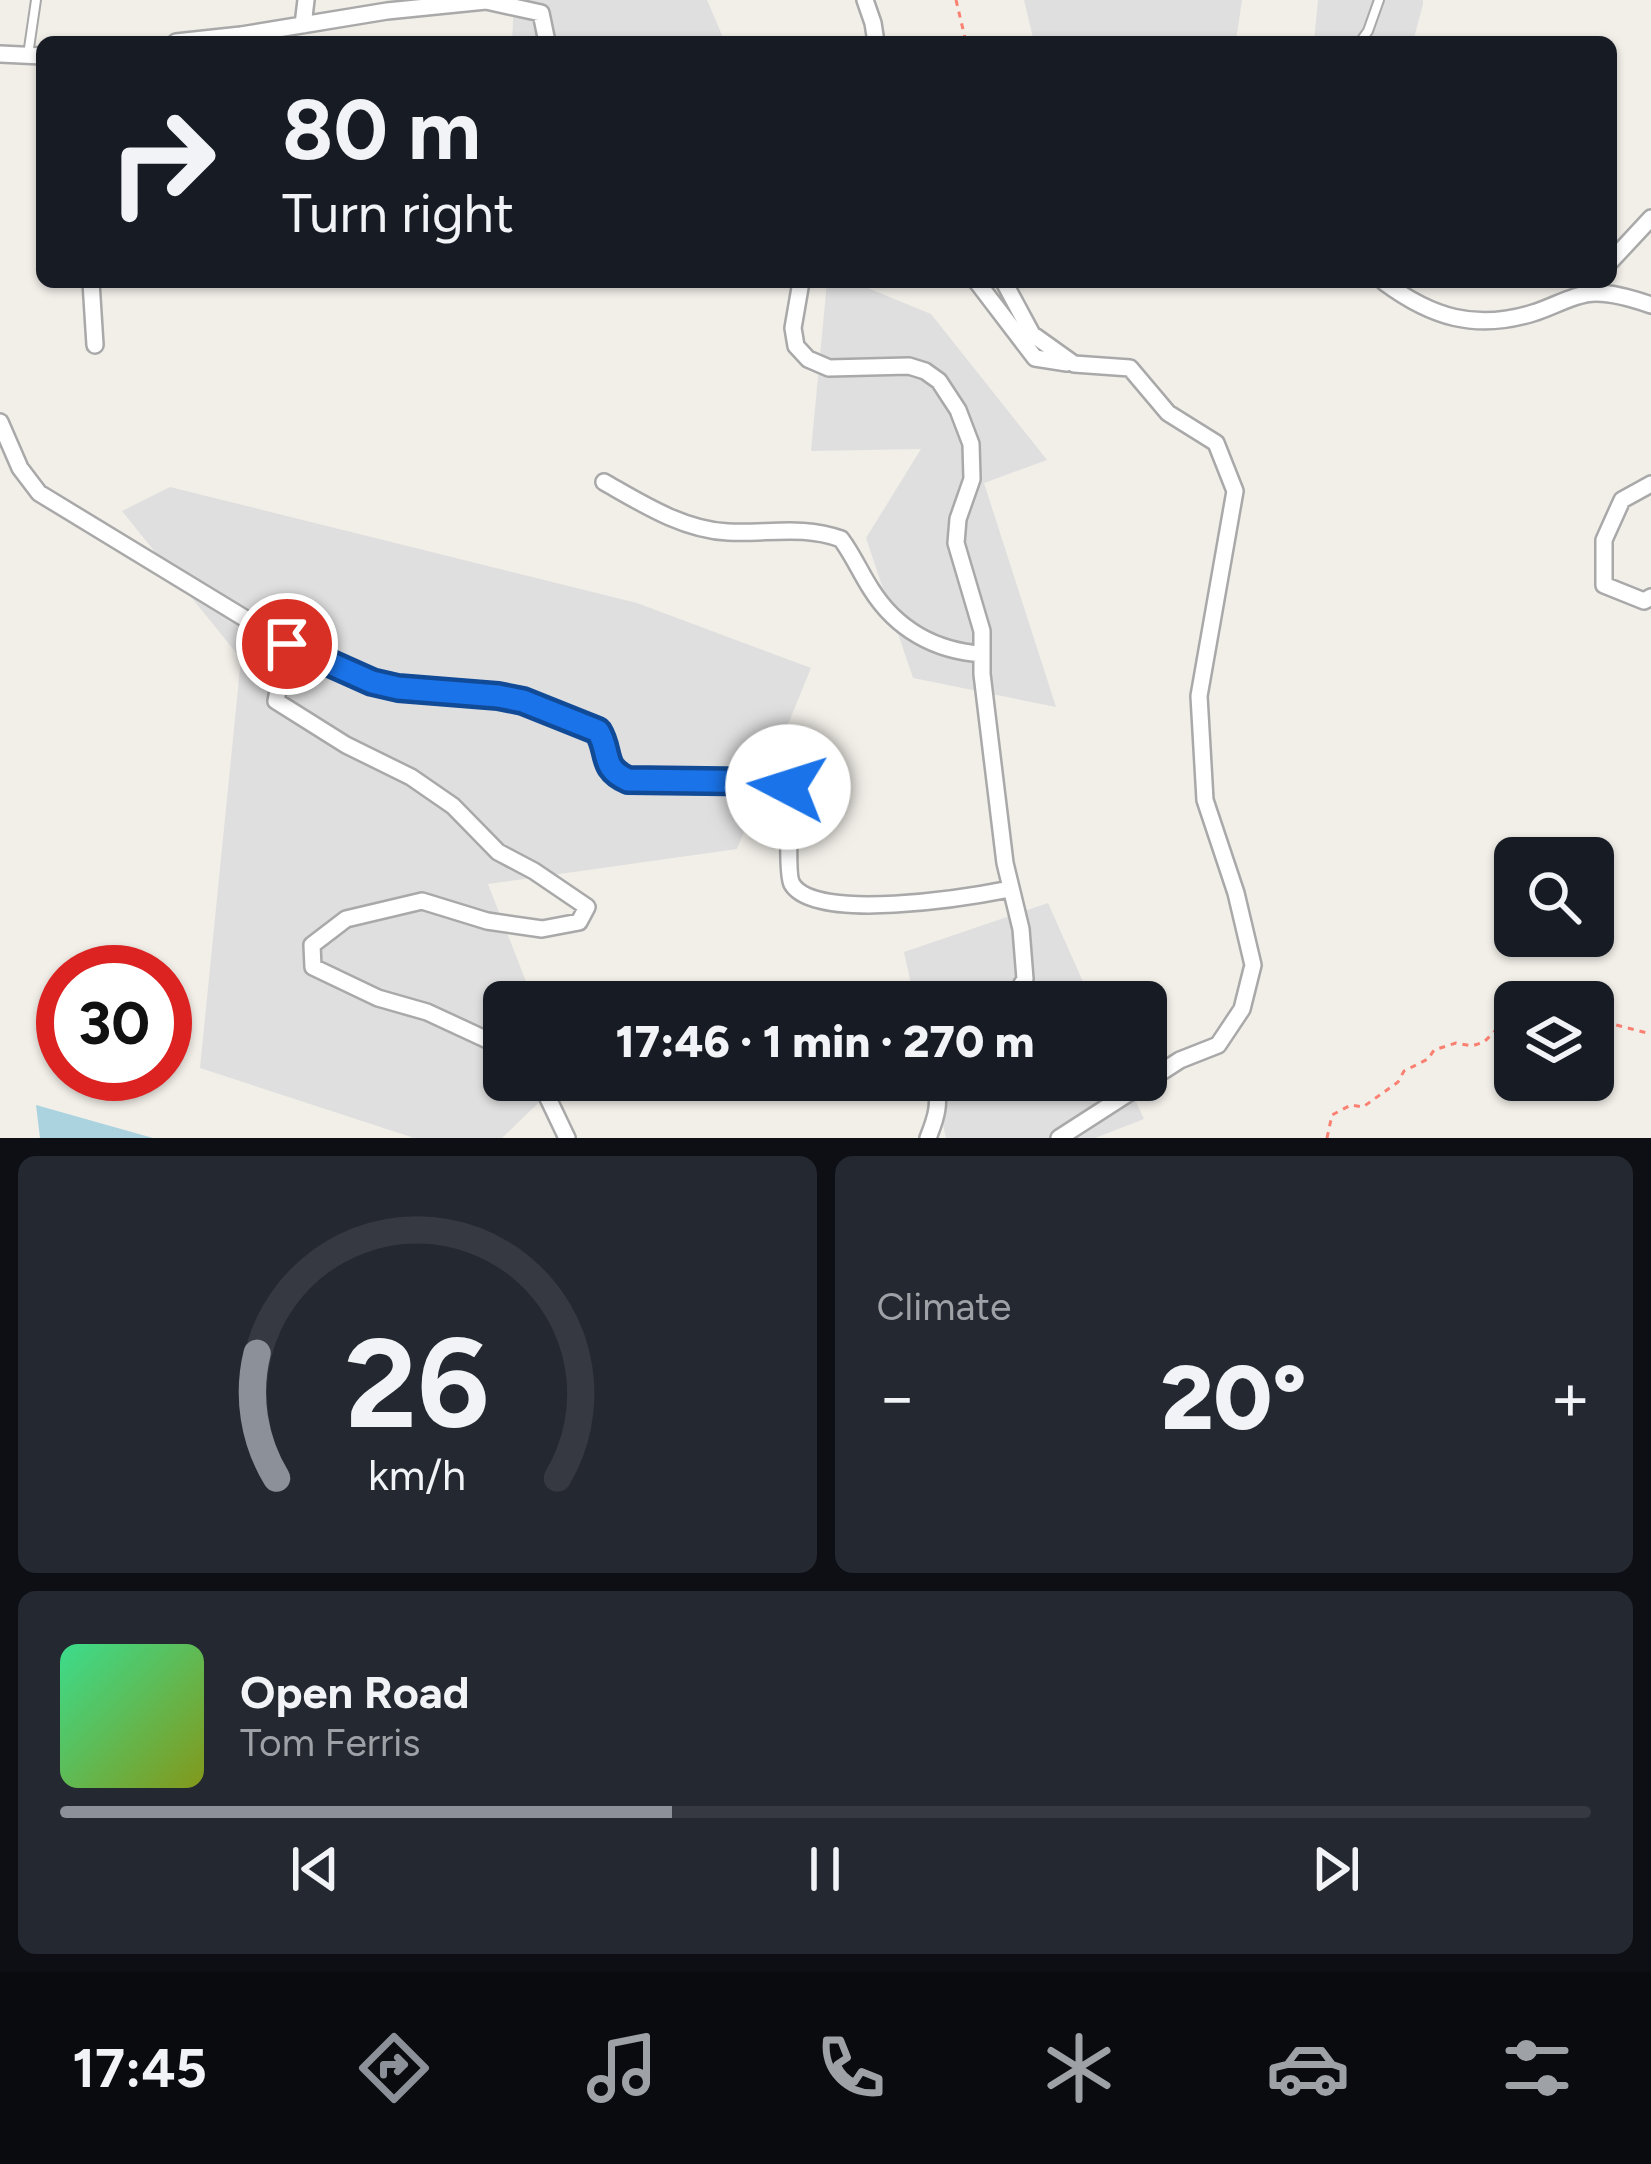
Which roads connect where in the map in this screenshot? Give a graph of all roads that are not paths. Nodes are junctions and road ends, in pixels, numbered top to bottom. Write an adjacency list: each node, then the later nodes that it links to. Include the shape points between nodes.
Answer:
1 (36, 0): 11 (lane)
2 (306, 0): 5 (street)
3 (865, 0): 8 (street)
4 (1379, 0): 9 (lane)
5 (302, 25): 6 (street); 7 (street, via 486,1 541,13)
6 (228, 36)
7 (546, 36)
8 (875, 36)
9 (1364, 36)
10 (0, 55): 11 (street)
11 (35, 57)
12 (1651, 218): 13 (street)
13 (1617, 255)
14 (91, 288): 22 (street)
15 (800, 288): 29 (street, via 796,346 808,359 829,368 925,371 958,410 972,479 956,543)
16 (982, 288): 23 (street, via 1035,358)
17 (1007, 288): 23 (street, via 1032,334)
18 (1393, 288): 19 (street, via 1444,317 1475,322 1528,315)
19 (1593, 288)
20 (1598, 288): 21 (street)
21 (1651, 305)
22 (95, 345)
23 (1074, 364): 37 (street, via 1130,368 1168,412 1216,443 1235,491 1198,696 1205,800 1253,964 1242,1009 1218,1045 1180,1060)
24 (0, 422): 28 (street, via 39,493)
25 (604, 482): 29 (street, via 691,525 842,539 898,620 946,650)
26 (1651, 484): 27 (street, via 1622,500 1604,540 1604,585)
27 (1651, 597)
28 (287, 644): 30 (street, via 372,682 523,701 598,731 614,774 628,780 779,782 791,791 788,878 808,899 933,902); 32 (street, via 276,701 411,777 498,852 586,907 579,922 542,929 422,901 346,919 312,945 313,967)
29 (982, 654): 30 (street)
30 (1010, 889): 31 (street)
31 (1024, 981)
32 (483, 1039)
33 (549, 1101): 35 (street)
34 (938, 1101): 36 (street)
35 (568, 1138)
36 (928, 1138)
37 (1059, 1138)

